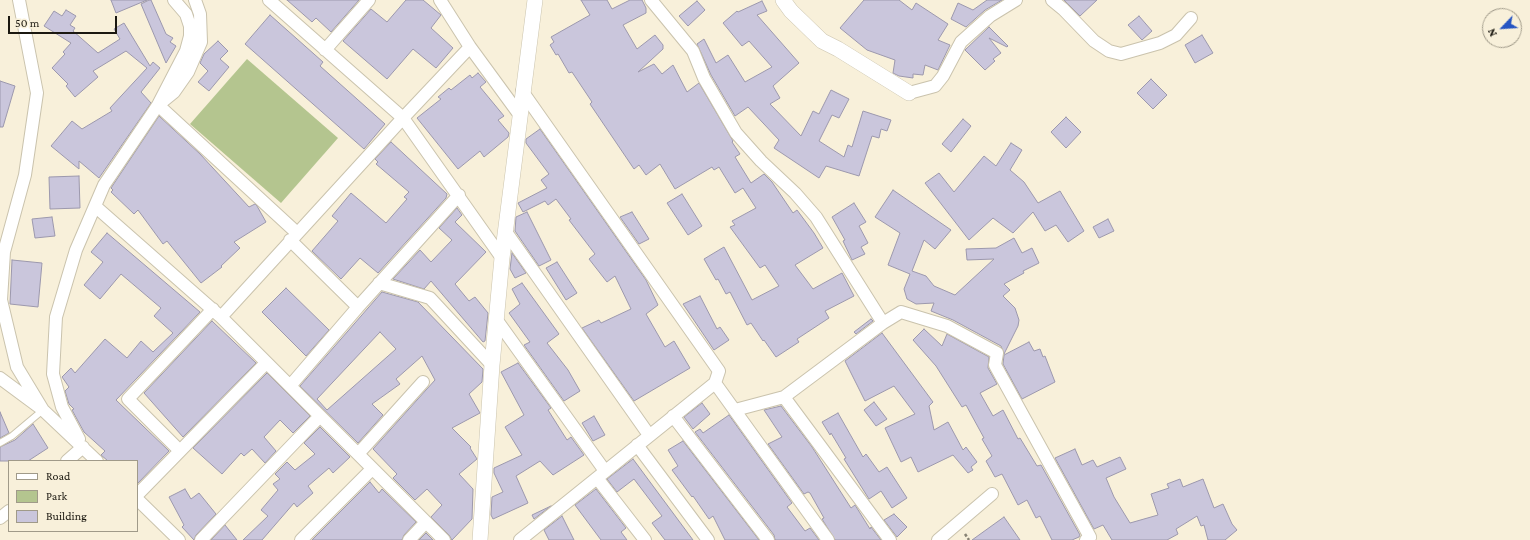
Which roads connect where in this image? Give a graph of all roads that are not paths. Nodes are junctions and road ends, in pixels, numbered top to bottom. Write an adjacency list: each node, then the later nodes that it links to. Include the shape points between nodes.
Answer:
1 (19, 0): 37 (street, via 37,93 25,175 4,252 1,300 17,367)
2 (174, 0): 17 (street, via 186,14 190,36 186,51)
3 (195, 0): 17 (street, via 200,14 201,42 188,72 174,92)
4 (269, 0): 14 (street)
5 (369, 0): 14 (street)
6 (440, 0): 13 (street)
7 (534, 0): 15 (street)
8 (651, 0): 29 (street, via 693,51 704,78 736,133 816,217)
9 (783, 0): 16 (street, via 822,41)
10 (1052, 0): 12 (street, via 1094,41 1109,51 1121,54 1176,35)
11 (1011, 1): 16 (street, via 961,42 935,86)
12 (1191, 18)
13 (470, 47): 18 (street); 19 (street)
14 (325, 50): 19 (street)
15 (522, 91): 18 (street); 34 (street, via 719,371)
16 (909, 93)
17 (158, 104): 21 (street, via 104,184); 23 (street)
18 (519, 114): 22 (street)
19 (403, 118): 20 (street); 23 (street)
20 (459, 195): 24 (street); 25 (street)
21 (96, 206): 27 (street); 44 (street, via 76,250 56,317 53,345 53,374 62,407)
22 (506, 232): 24 (street); 41 (street)
23 (294, 236): 26 (street); 27 (street)
24 (502, 258): 28 (street)
25 (379, 283): 26 (street); 31 (street, via 430,298)
26 (358, 307): 35 (street)
27 (217, 313): 30 (street); 45 (street, via 128,399)
28 (496, 319): 31 (street); 50 (street)
29 (883, 323): 36 (street); 70 (street, via 901,312 947,326 997,353 995,365 1090,537)
30 (266, 363): 35 (street); 45 (street)
31 (492, 366): 63 (street)
32 (0, 378): 37 (street)
33 (423, 382): 46 (street)
34 (715, 383): 38 (street); 40 (street)
35 (290, 386): 39 (street)
36 (784, 397): 38 (street); 68 (street)
37 (43, 410): 42 (lane); 44 (street)
38 (735, 410): 67 (street)
39 (320, 416): 46 (street); 59 (street)
40 (673, 416): 41 (street); 66 (street)
41 (649, 435): 43 (street)
42 (0, 443)
43 (637, 445): 50 (street); 65 (street)
44 (83, 447): 47 (street); 48 (street)
45 (180, 451): 51 (street)
46 (358, 454): 49 (street)
47 (68, 460)
48 (96, 460)
49 (372, 469): 56 (street); 60 (street)
50 (601, 474): 57 (street); 64 (street)
51 (138, 493)
52 (992, 494): 69 (street)
53 (138, 500): 58 (street)
54 (8, 512): 55 (street)
55 (0, 518)
56 (426, 522): 61 (street); 62 (street)
57 (527, 538)
58 (178, 540)
59 (201, 540)
60 (302, 540)
61 (409, 540)
62 (444, 540)
63 (480, 540)
64 (645, 540)
65 (708, 540)
66 (768, 540)
67 (828, 540)
68 (890, 540)
69 (938, 540)
70 (1086, 540)

